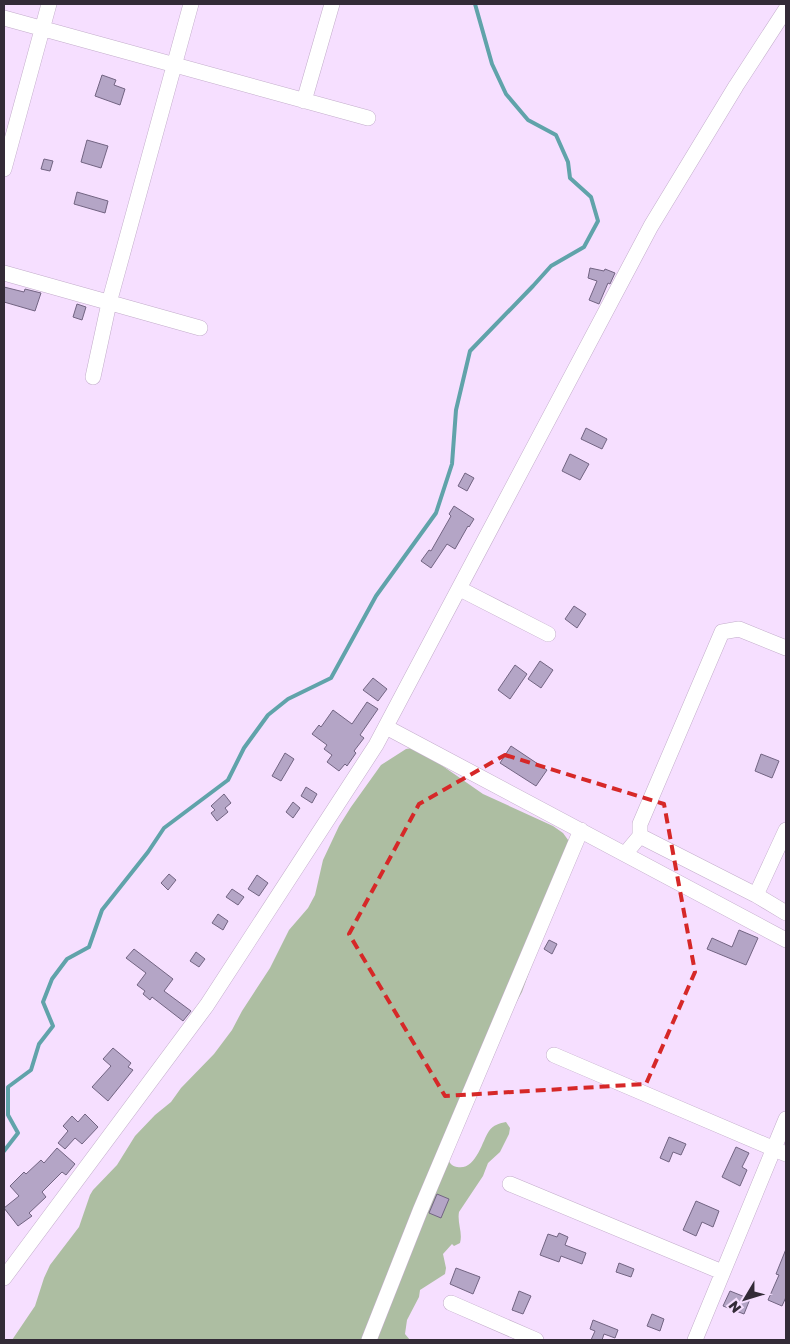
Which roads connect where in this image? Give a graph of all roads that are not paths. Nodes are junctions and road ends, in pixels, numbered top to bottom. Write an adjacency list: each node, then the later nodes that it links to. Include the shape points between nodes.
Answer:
1 (49, 4): 6 (street)
2 (191, 4): 7 (street)
3 (332, 4): 8 (street)
4 (786, 9): 15 (street, via 651,226)
5 (4, 18): 6 (street)
6 (42, 29): 7 (street); 10 (street)
7 (175, 65): 8 (street); 12 (street)
8 (304, 101): 9 (street)
9 (368, 118)
10 (4, 169)
11 (4, 273): 12 (street)
12 (109, 303): 13 (street); 14 (street)
13 (200, 328)
14 (93, 377)
15 (460, 589): 16 (street); 18 (street)
16 (548, 634)
17 (786, 648): 21 (street, via 739,629 722,632 640,824)
18 (386, 727): 19 (street); 31 (street, via 208,1005)
19 (581, 830): 22 (street); 33 (street)
20 (786, 830): 23 (street)
21 (640, 836): 22 (street); 23 (street)
22 (625, 854): 25 (street)
23 (756, 895): 24 (street)
24 (786, 913)
25 (786, 940)
26 (554, 1055): 28 (street)
27 (786, 1119): 28 (street)
28 (780, 1152): 30 (street)
29 (510, 1184): 30 (street)
30 (722, 1272): 35 (street)
31 (4, 1278)
32 (450, 1303): 34 (street)
33 (369, 1340)
34 (536, 1340)
35 (695, 1340)

